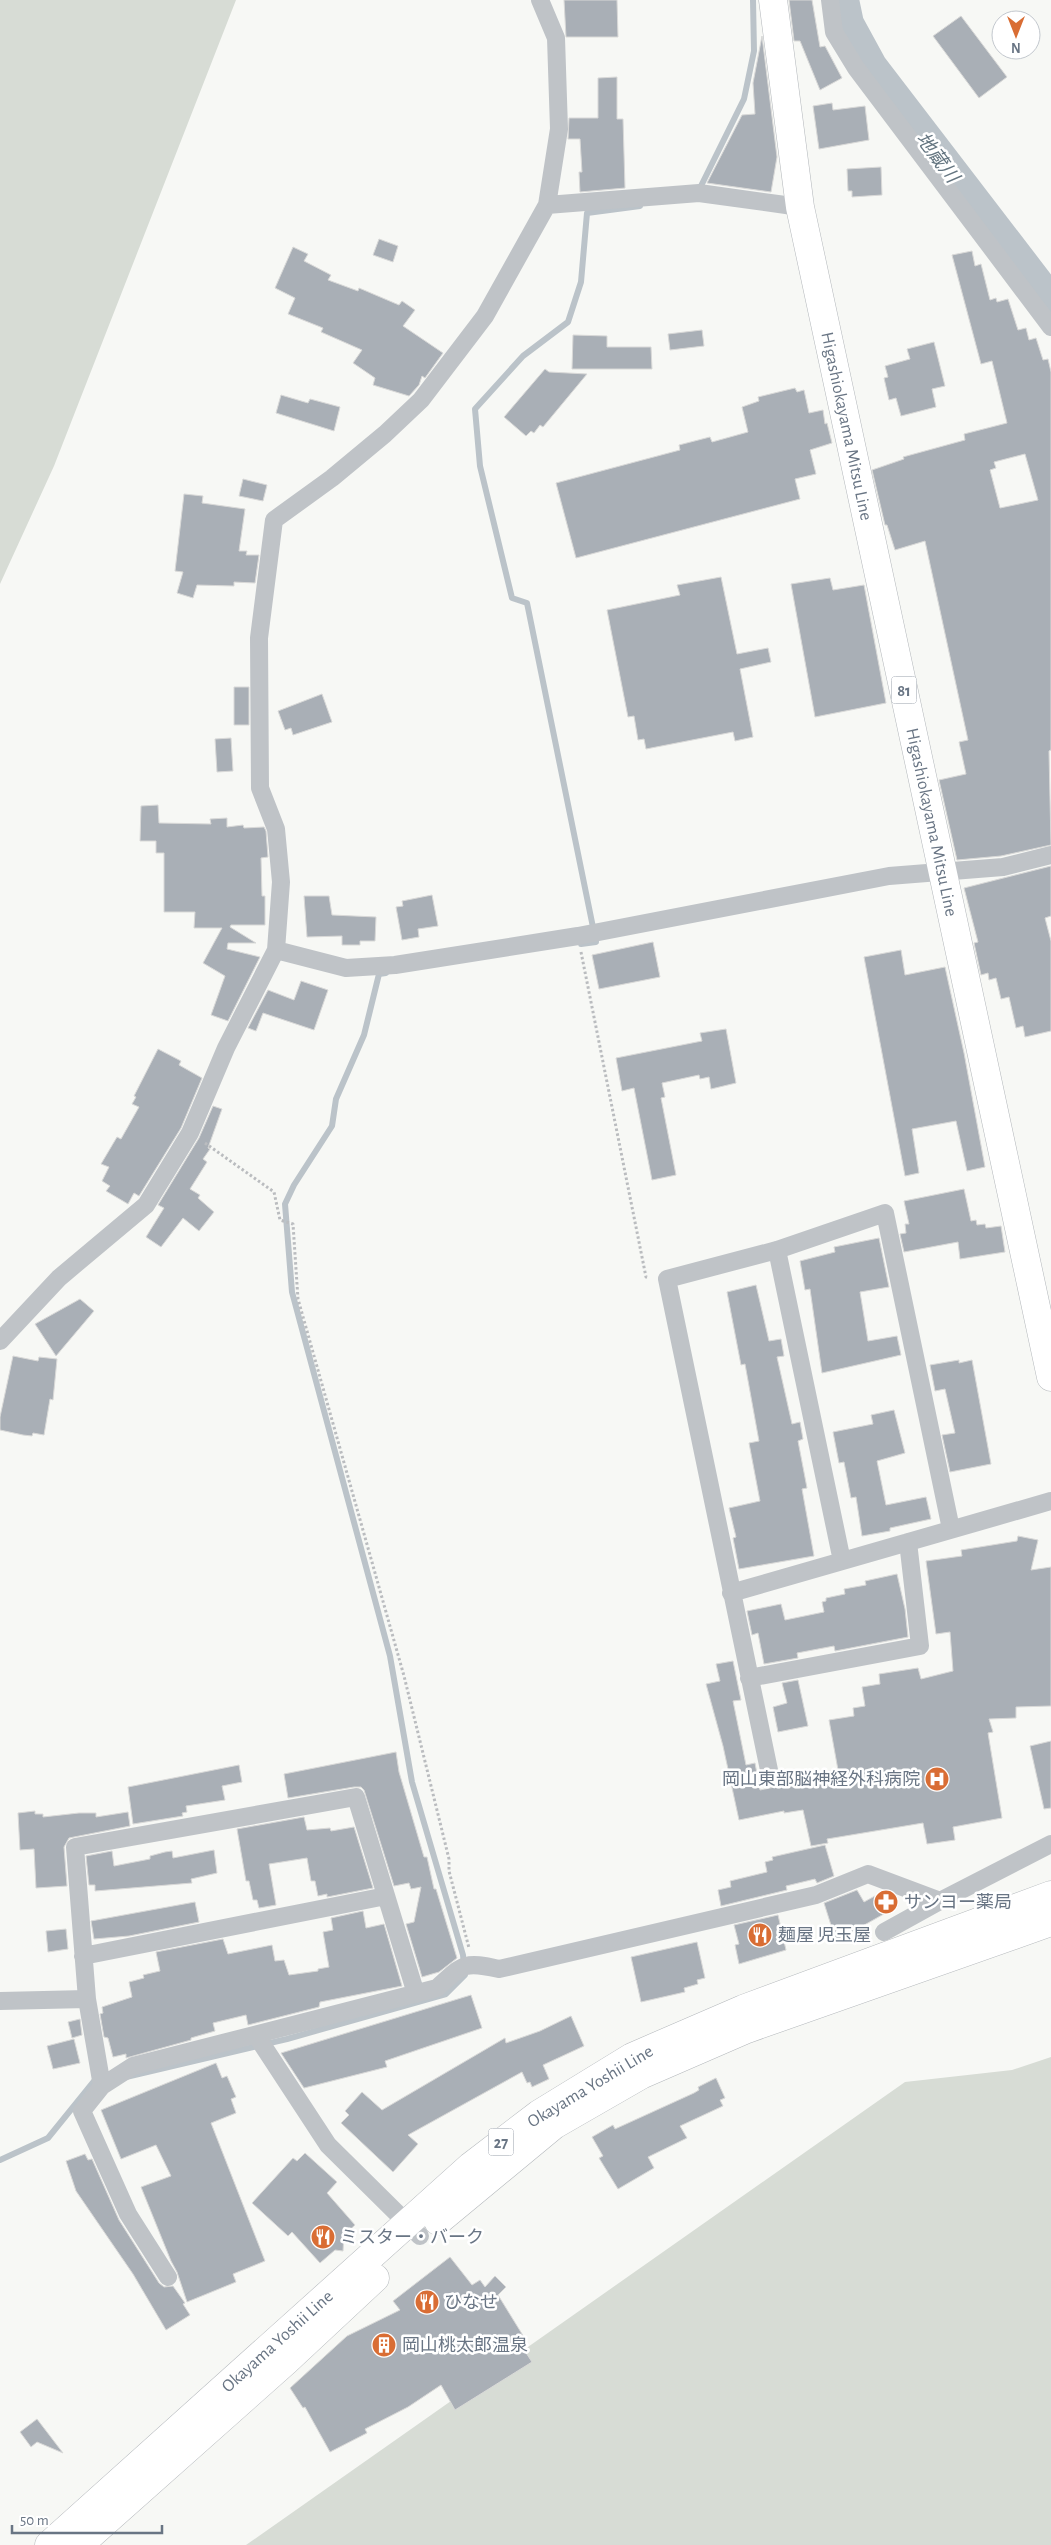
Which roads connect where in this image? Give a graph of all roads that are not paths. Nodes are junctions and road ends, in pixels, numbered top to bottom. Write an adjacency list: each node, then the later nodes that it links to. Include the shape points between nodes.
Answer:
1 (540, 0): 4 (street, via 556,38 557,56 559,129)
2 (773, 0): 5 (main road, Higashiokayama Mitsu Line / 81)
3 (830, 0): 6 (street, via 834,32 856,68)
4 (547, 205): 5 (street, via 699,193); 9 (street, via 484,316 421,400 332,478 274,520 260,638 260,788 276,829 279,855 281,882)
5 (800, 206): 8 (main road, Higashiokayama Mitsu Line / 81)
6 (1051, 327)
7 (1051, 856): 8 (street, via 1003,867)
8 (942, 872): 9 (street, via 889,876 578,936 395,965 346,968); 12 (main road, Higashiokayama Mitsu Line / 81)
9 (276, 950): 11 (street, via 226,1048 190,1133 146,1205 59,1278)
10 (777, 1250): 14 (street, via 885,1213); 16 (street); 17 (street, via 667,1279)
11 (0, 1341)
12 (1051, 1377)
13 (1051, 1501): 14 (street)
14 (951, 1530): 15 (street)
15 (908, 1542): 16 (street); 18 (street, via 920,1646)
16 (842, 1561): 17 (street)
17 (731, 1593): 18 (street)
18 (749, 1678): 19 (street)
19 (769, 1770)
20 (1051, 1844): 23 (street)
21 (1051, 1895): 32 (main road, Okayama Yoshii Line / 27, via 743,2010 632,2057 539,2114 471,2166)
22 (386, 1896): 26 (street); 26 (street, via 356,1797 75,1847); 27 (street)
23 (940, 1902): 25 (street); 27 (street, via 868,1874 816,1895 499,1969 473,1963 458,1968 437,1988)
24 (1051, 1922): 32 (main road, Okayama Yoshii Line / 27, via 747,2029 641,2075 554,2126)
25 (884, 1932)
26 (83, 1956): 28 (street)
27 (416, 1994): 30 (street)
28 (87, 1998): 29 (street); 31 (street)
29 (0, 2001)
30 (256, 2035): 31 (street, via 133,2066); 32 (street, via 328,2145)
31 (102, 2086): 33 (street, via 82,2110 128,2214)
32 (413, 2230): 34 (main road, Okayama Yoshii Line / 27); 35 (main road, Okayama Yoshii Line / 27, via 286,2362)
33 (168, 2277)
34 (50, 2545)
35 (79, 2545)

